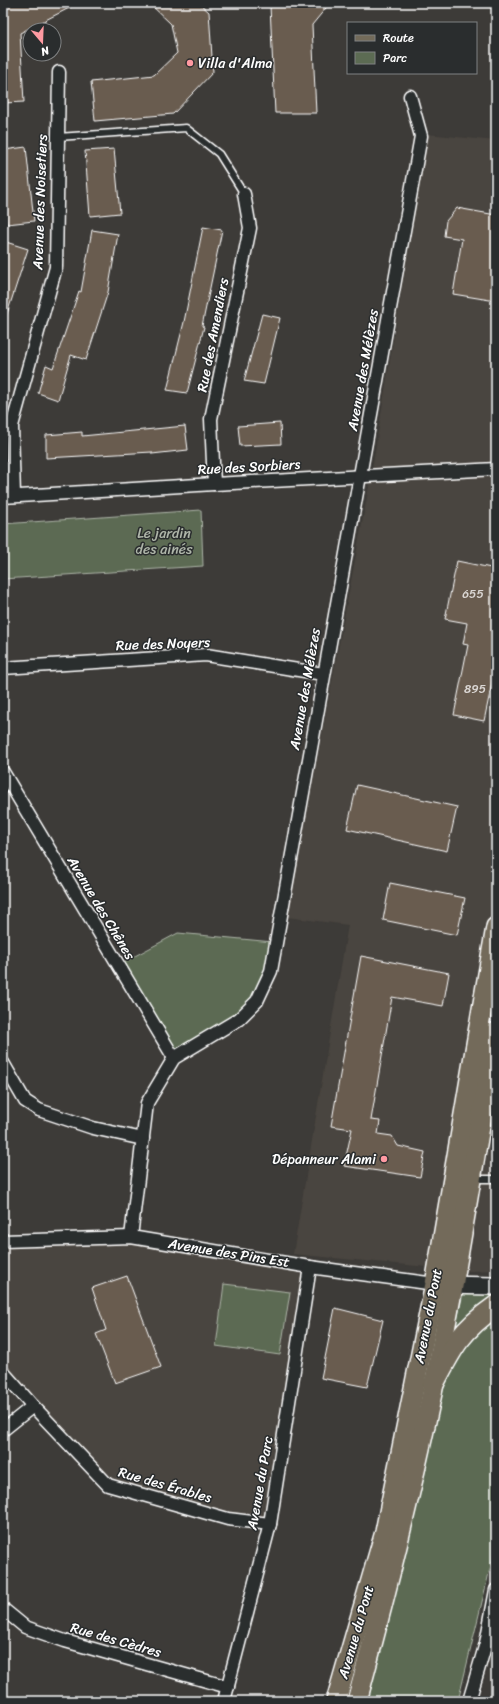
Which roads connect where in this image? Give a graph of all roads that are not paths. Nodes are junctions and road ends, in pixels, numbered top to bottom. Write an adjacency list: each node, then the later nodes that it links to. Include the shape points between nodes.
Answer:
1 (59, 72): 3 (street, Avenue des Noisetiers)
2 (410, 96): 6 (street, Avenue des Mélèzes, via 421,136)
3 (58, 137): 4 (lane, via 186,128 219,154); 8 (street, Avenue des Noisetiers, via 56,267 12,426)
4 (244, 194): 7 (street, Rue des Amendiers, via 250,228 211,419)
5 (496, 469): 6 (street, Rue des Sorbiers)
6 (359, 476): 7 (street, Rue des Sorbiers); 10 (street, Avenue des Mélèzes)
7 (214, 484): 8 (street, Rue des Sorbiers)
8 (9, 497)
9 (3, 668): 10 (street, Rue des Noyers, via 206,655)
10 (323, 674): 14 (street, Avenue des Mélèzes, via 271,971 257,1001 239,1019)
11 (3, 772): 14 (street, Avenue des Chênes)
12 (496, 927): 22 (main road, Avenue du Pont)
13 (496, 1032): 18 (main road, Avenue du Pont)
14 (174, 1058): 16 (street, Avenue des Mélèzes, via 147,1103)
15 (3, 1062): 16 (street, via 25,1101 39,1110 93,1128)
16 (143, 1139): 19 (street, Avenue des Mélèzes)
17 (496, 1178): 18 (lane)
18 (471, 1179): 23 (main road, Avenue du Pont)
19 (131, 1237): 20 (street, Avenue des Pins Est); 21 (street, Avenue des Pins Est)
20 (3, 1241)
21 (310, 1267): 22 (street, Avenue des Pins Est); 30 (street, Avenue du Parc)
22 (435, 1284): 23 (main road, Avenue des Pins Est); 36 (main road, Avenue du Pont, via 385,1532)
23 (453, 1286): 24 (main road, Avenue des Pins Est); 27 (main road, Avenue du Pont)
24 (496, 1286)
25 (496, 1306): 27 (highway, via 463,1333)
26 (3, 1372): 28 (street, Rue des Érables)
27 (433, 1385): 37 (main road, Avenue du Pont, via 392,1573)
28 (33, 1406): 29 (street); 30 (street, Rue des Érables, via 108,1485 228,1520)
29 (3, 1430)
30 (270, 1524): 34 (street, Avenue du Parc)
31 (496, 1590): 33 (street)
32 (3, 1609): 34 (street, Rue des Cèdres, via 25,1627 65,1641)
33 (491, 1644): 38 (street)
34 (228, 1687): 35 (street, Avenue du Parc)
35 (224, 1701)
36 (336, 1701)
37 (357, 1701)
38 (470, 1701)

